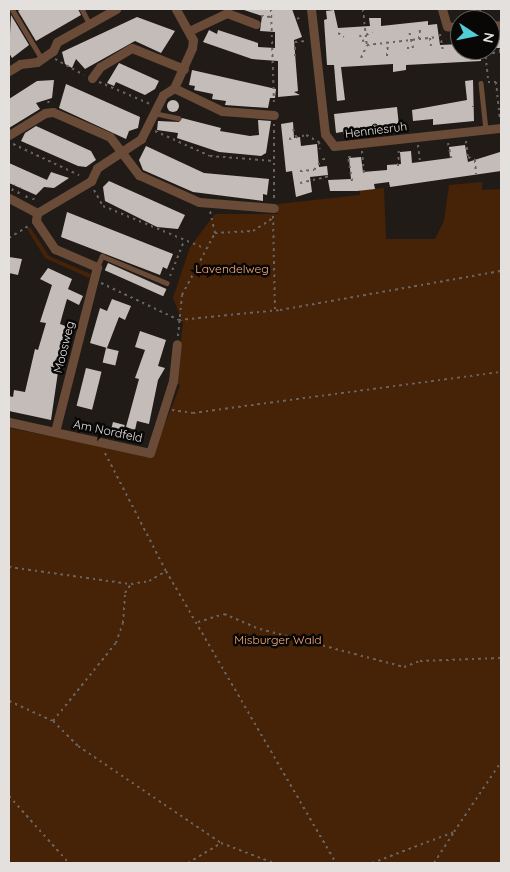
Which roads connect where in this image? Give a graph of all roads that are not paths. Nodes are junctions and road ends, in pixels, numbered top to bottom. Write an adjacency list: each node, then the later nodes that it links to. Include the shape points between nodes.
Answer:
1 (12, 9): 11 (lane)
2 (82, 9): 7 (lane)
3 (116, 9): 7 (street)
4 (176, 9): 10 (street)
5 (442, 9): 9 (street, via 447,26)
6 (309, 12): 21 (street, Henniesruh, via 325,134 331,144 341,147)
7 (89, 23): 11 (street, via 57,42)
8 (256, 24): 10 (street, via 227,13)
9 (450, 26)
10 (189, 31): 12 (street, via 193,44)
11 (45, 57): 13 (street)
12 (184, 69): 14 (street, via 132,48 100,67); 16 (street)
13 (9, 71)
14 (92, 78)
15 (481, 83): 21 (lane)
16 (174, 88): 17 (street, via 162,95); 18 (street, via 222,110)
17 (155, 110): 19 (lane); 23 (street, via 141,140)
18 (274, 115)
19 (178, 118)
20 (501, 128): 21 (street, Henniesruh)
21 (486, 130)
22 (9, 135): 23 (street, via 50,112 110,137)
23 (122, 152): 25 (street, via 139,175 200,202); 26 (street, via 97,168 89,182)
24 (9, 198): 26 (street)
25 (273, 213)
26 (36, 217): 27 (street, via 55,249)
27 (97, 267): 28 (lane, via 102,256); 31 (street, Moosweg)
28 (167, 283)
29 (177, 344): 31 (street, Am Nordfeld, via 165,409 150,453)
30 (9, 422): 31 (street, Am Nordfeld)
31 (55, 432)

